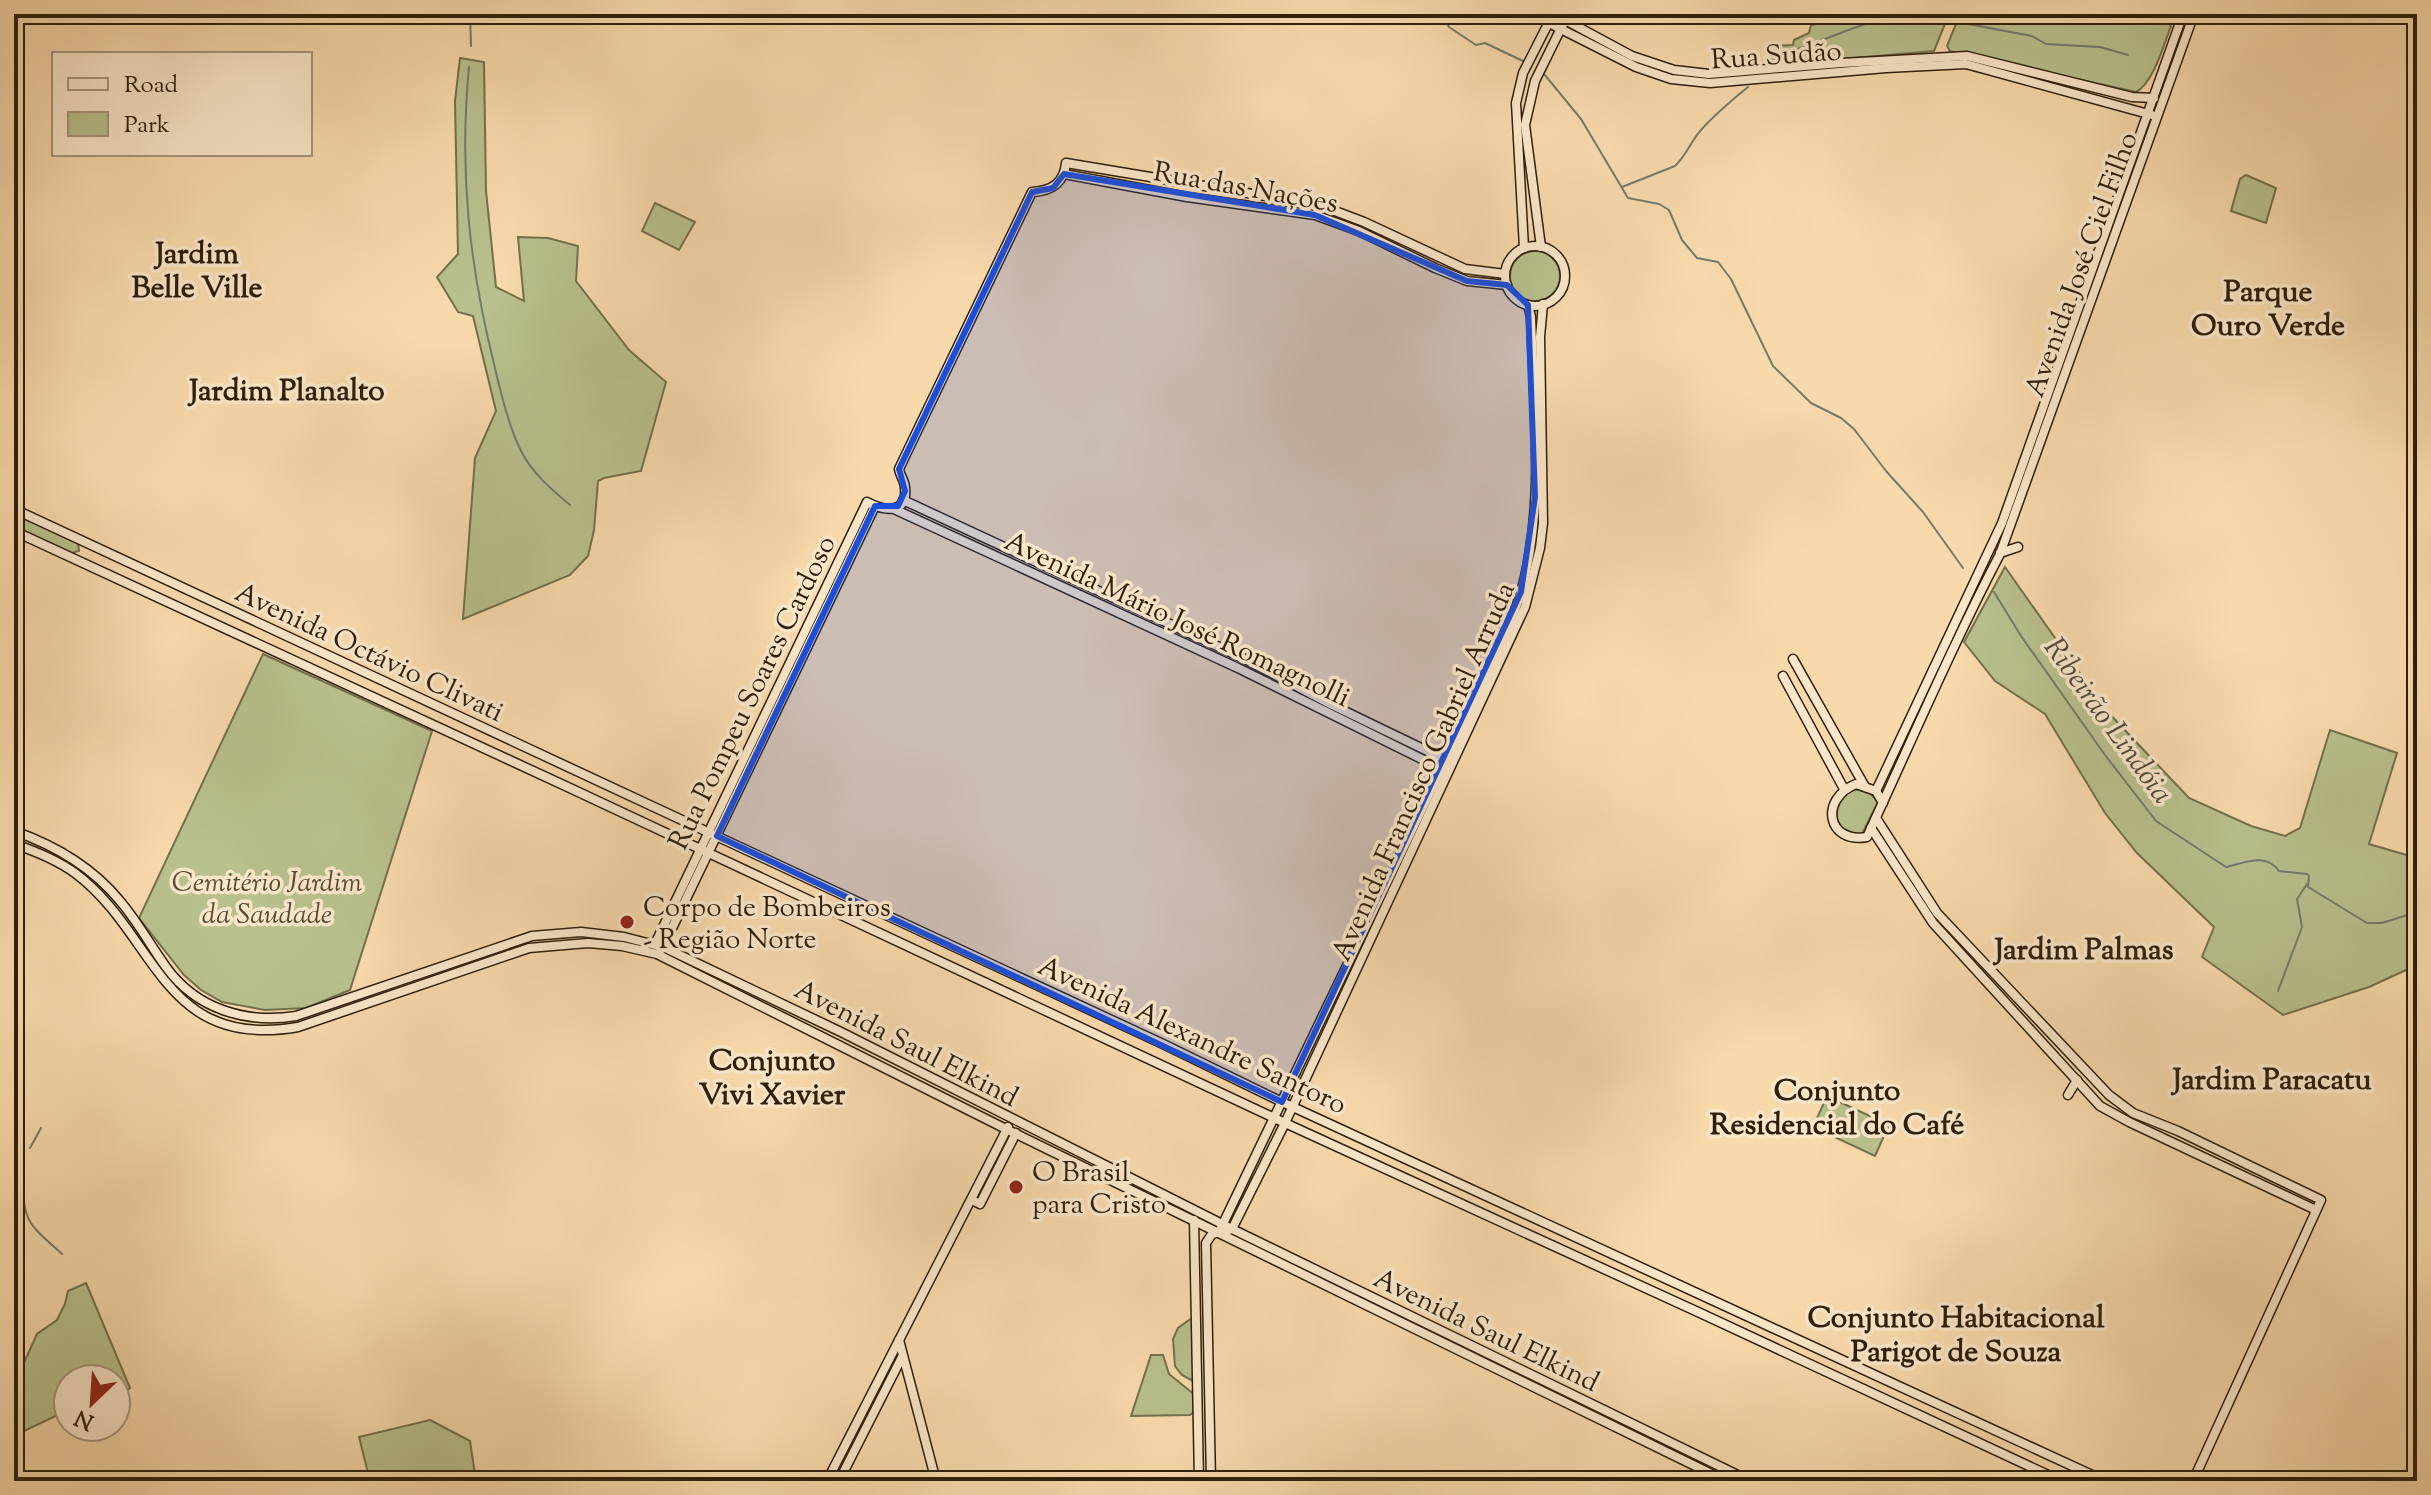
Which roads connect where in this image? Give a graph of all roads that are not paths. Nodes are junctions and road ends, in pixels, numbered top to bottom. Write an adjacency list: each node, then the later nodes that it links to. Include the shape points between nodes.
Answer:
1 (2183, 14): 8 (street, Avenida José Ciel Filho)
2 (2194, 14): 8 (street, Avenida José Ciel Filho)
3 (1552, 17): 4 (street, Rua Sudão); 5 (street, Rua Sudão); 14 (street, via 1523,73 1516,103)
4 (1566, 17): 5 (street); 6 (street, Rua Sudão)
5 (1560, 29): 6 (street, Rua Sudão); 13 (street, via 1535,81 1525,125)
6 (1644, 65): 7 (street, Rua Sudão, via 1671,79 1710,83)
7 (1734, 76): 8 (street, Rua Sudão, via 1849,62 1967,56); 9 (street, Rua Sudão, via 1966,64)
8 (2157, 99): 9 (street, Avenida José Ciel Filho)
9 (2152, 115): 23 (street, Avenida José Ciel Filho)
10 (1083, 166): 11 (street, Rua das Nações, via 1066,163); 12 (street); 15 (street, Rua das Nações, via 1319,205 1465,269)
11 (1064, 174): 12 (street, Rua das Nações); 19 (street, via 1053,188 1032,192 899,469)
12 (1080, 177): 16 (street, Rua das Nações, via 1315,215 1467,281)
13 (1541, 247): 14 (street); 17 (street, via 1557,256 1565,274 1560,292)
14 (1524, 248): 15 (street, via 1512,257)
15 (1505, 274): 16 (street)
16 (1507, 285): 18 (street)
17 (1543, 304): 18 (street); 31 (street, Avenida Francisco Gabriel Arruda, via 1540,548 1525,607)
18 (1528, 305): 31 (street, Avenida Francisco Gabriel Arruda, via 1535,445 1531,543 1521,592 1501,645)
19 (903, 500): 22 (street); 31 (street, Avenida Mário José Romagnolli, via 1243,658)
20 (871, 504): 22 (street, Avenida Mário José Romagnolli); 39 (street, Rua Pompeu Soares Cardoso)
21 (14, 509): 39 (street, Avenida Octávio Clivati)
22 (894, 509): 31 (street, Avenida Mário José Romagnolli)
23 (2006, 526): 26 (street); 34 (street)
24 (14, 531): 41 (street, Avenida Octávio Clivati)
25 (2018, 547): 26 (street)
26 (2000, 554): 35 (street)
27 (1793, 659): 29 (street)
28 (1783, 676): 30 (street)
29 (1829, 726): 30 (street); 32 (street)
30 (1813, 734): 33 (street)
31 (1446, 767): 53 (street, Avenida Francisco Gabriel Arruda); 54 (street, Avenida Francisco Gabriel Arruda)
32 (1864, 785): 33 (street); 34 (street)
33 (1844, 789): 37 (street, via 1831,810 1839,830 1857,838 1867,837)
34 (1876, 791): 35 (street)
35 (1883, 803): 36 (street)
36 (1876, 818): 37 (street); 65 (street, via 1937,913 2109,1095 2133,1113 2321,1200)
37 (1871, 828): 51 (street, via 1933,923)
38 (14, 831): 43 (street, Avenida Saul Elkind, via 80,864)
39 (712, 834): 41 (street, Rua Pompeu Soares Cardoso); 53 (street, Avenida Alexandre Santoro)
40 (14, 844): 42 (street, Avenida Saul Elkind, via 75,874)
41 (704, 852): 45 (street, Rua Pompeu Soares Cardoso); 55 (street, Avenida Alexandre Santoro)
42 (107, 906): 43 (street, via 124,919); 50 (street, Avenida Saul Elkind, via 175,994 206,1016)
43 (133, 917): 49 (street, Avenida Saul Elkind, via 166,968 191,993 234,1014)
44 (623, 941): 45 (street, Avenida Saul Elkind); 46 (street, Avenida Saul Elkind); 47 (street, Avenida Saul Elkind, via 581,932 532,936); 48 (street, Avenida Saul Elkind, via 529,948)
45 (659, 946): 46 (street, via 657,951); 56 (street, Avenida Saul Elkind)
46 (640, 950): 58 (street, Avenida Saul Elkind, via 707,977)
47 (354, 997): 48 (street); 49 (street, Avenida Saul Elkind)
48 (335, 1013): 50 (street, Avenida Saul Elkind, via 298,1027)
49 (273, 1019): 50 (street, via 254,1022)
50 (250, 1029)
51 (2077, 1080): 52 (street); 65 (street, via 2118,1117)
52 (2068, 1095)
53 (1282, 1102): 54 (street, Avenida Alexandre Santoro); 55 (street, Avenida Francisco Gabriel Arruda)
54 (1293, 1106): 57 (street, Avenida Francisco Gabriel Arruda); 82 (street, Avenida Alexandre Santoro)
55 (1274, 1118): 57 (street, Avenida Alexandre Santoro); 67 (street, Avenida Francisco Gabriel Arruda)
56 (1015, 1121): 58 (street); 59 (street); 60 (street, Avenida Saul Elkind)
57 (1285, 1123): 68 (street, Avenida Francisco Gabriel Arruda); 81 (street, Avenida Alexandre Santoro)
58 (1006, 1129): 59 (street, Avenida Saul Elkind); 64 (street)
59 (1016, 1133): 61 (street, Avenida Saul Elkind); 64 (street, via 980,1204)
60 (1096, 1160): 61 (street); 62 (street, Avenida Saul Elkind)
61 (1091, 1169): 63 (street, Avenida Saul Elkind)
62 (1137, 1181): 63 (street, via 1124,1178); 67 (street, Avenida Saul Elkind)
63 (1123, 1185): 66 (street, Avenida Saul Elkind)
64 (972, 1200): 69 (street)
65 (2316, 1210): 83 (street)
66 (1194, 1220): 67 (street, Avenida Saul Elkind); 77 (street)
67 (1221, 1228): 68 (street); 70 (street, Avenida Saul Elkind); 78 (street, Avenida Francisco Gabriel Arruda, via 1206,1243)
68 (1232, 1229): 70 (street, Avenida Saul Elkind)
69 (899, 1340): 71 (street); 74 (street)
70 (1458, 1344): 79 (street, Avenida Saul Elkind); 80 (street, Avenida Saul Elkind)
71 (903, 1357): 72 (street); 73 (street)
72 (908, 1373): 73 (street); 76 (street)
73 (894, 1374): 75 (street)
74 (827, 1481)
75 (839, 1481)
76 (936, 1481)
77 (1199, 1481)
78 (1211, 1481)
79 (1726, 1481)
80 (1750, 1481)
81 (2061, 1481)
82 (2105, 1481)
83 (2193, 1481)

